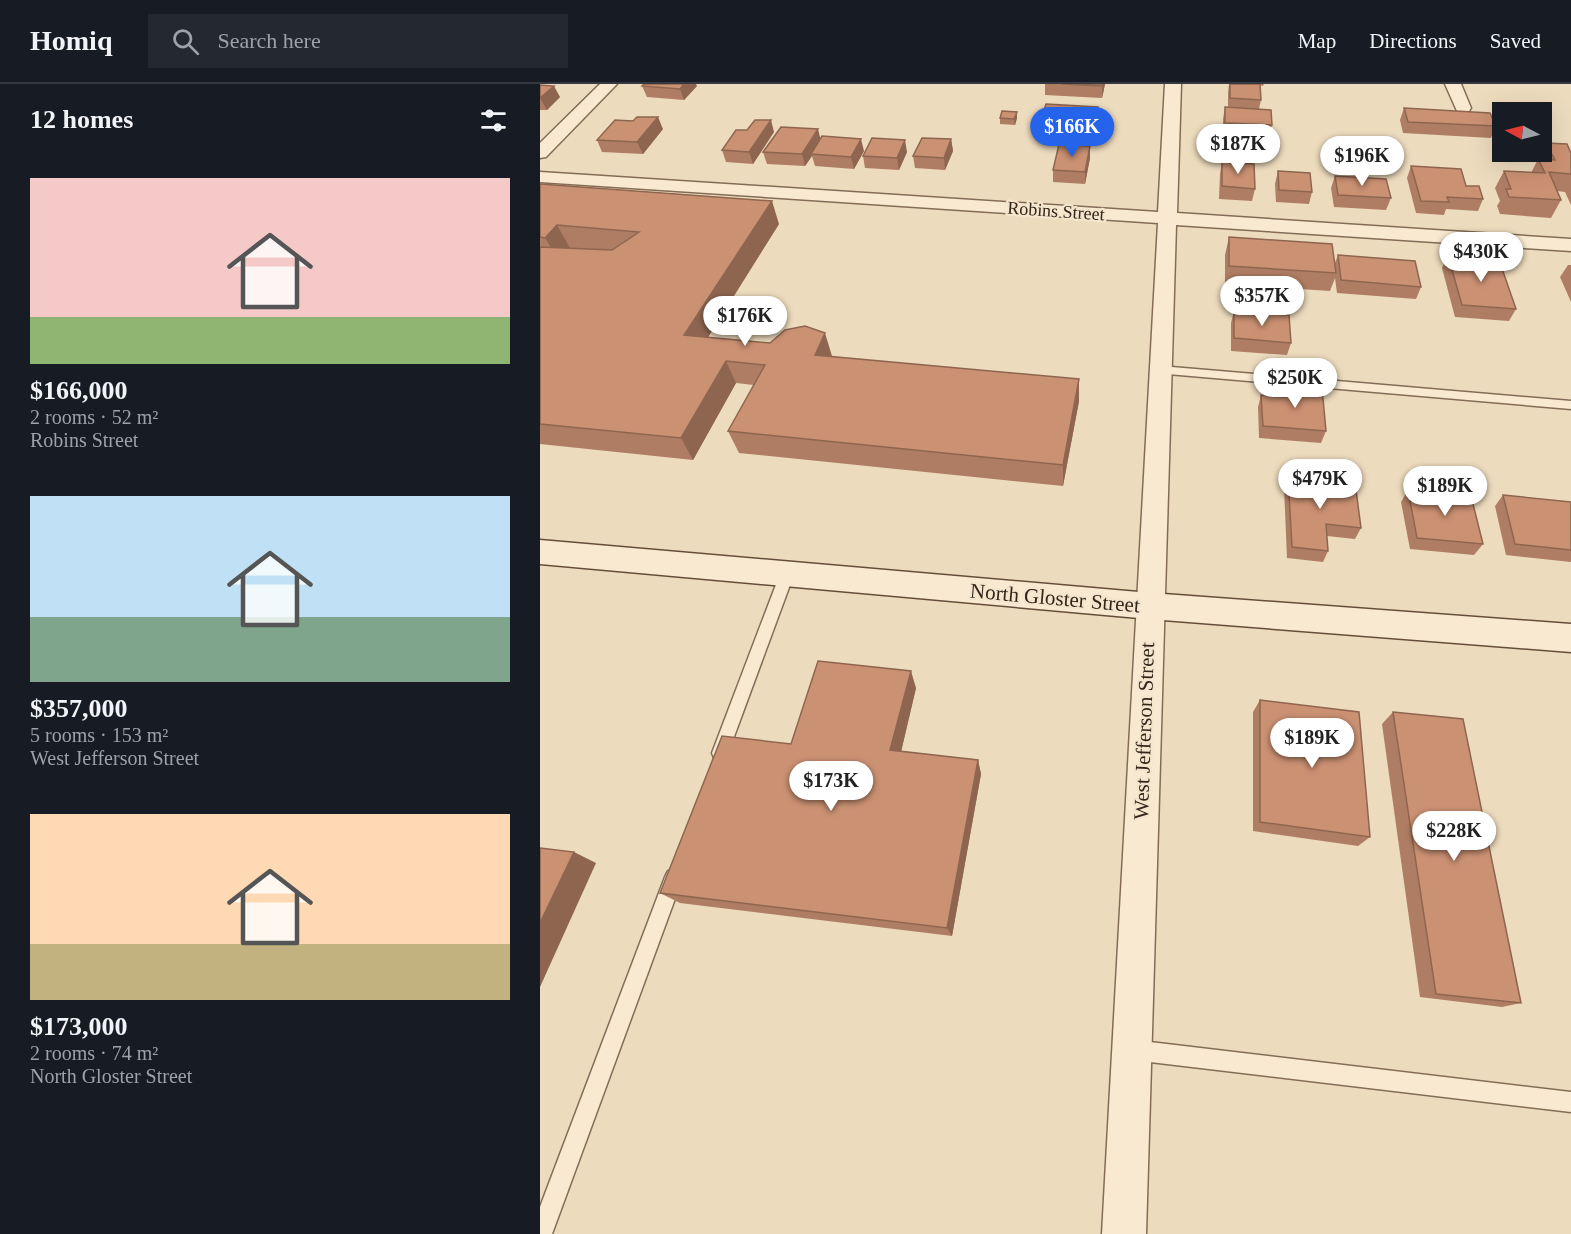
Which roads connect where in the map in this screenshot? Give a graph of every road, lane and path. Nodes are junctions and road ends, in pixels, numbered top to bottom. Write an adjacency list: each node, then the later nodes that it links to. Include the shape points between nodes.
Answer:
1 (609, 84): 5 (street)
2 (1173, 84): 7 (street, West Jefferson Street)
3 (1453, 84): 4 (street)
4 (1463, 108)
5 (540, 153)
6 (540, 177): 7 (street, Robins Street)
7 (1167, 218): 8 (street, Robins Street); 9 (street, West Jefferson Street)
8 (1571, 245)
9 (1160, 369): 10 (lane); 13 (street, West Jefferson Street)
10 (1571, 405)
11 (540, 552): 12 (main road, North Gloster Street)
12 (788, 574): 13 (main road, North Gloster Street); 15 (lane)
13 (1150, 606): 14 (main road, North Gloster Street); 17 (street, West Jefferson Street)
14 (1571, 638)
15 (712, 775)
16 (679, 865): 19 (lane)
17 (1130, 1050): 18 (lane); 20 (street, West Jefferson Street)
18 (1571, 1102)
19 (541, 1234)
20 (1124, 1234)

